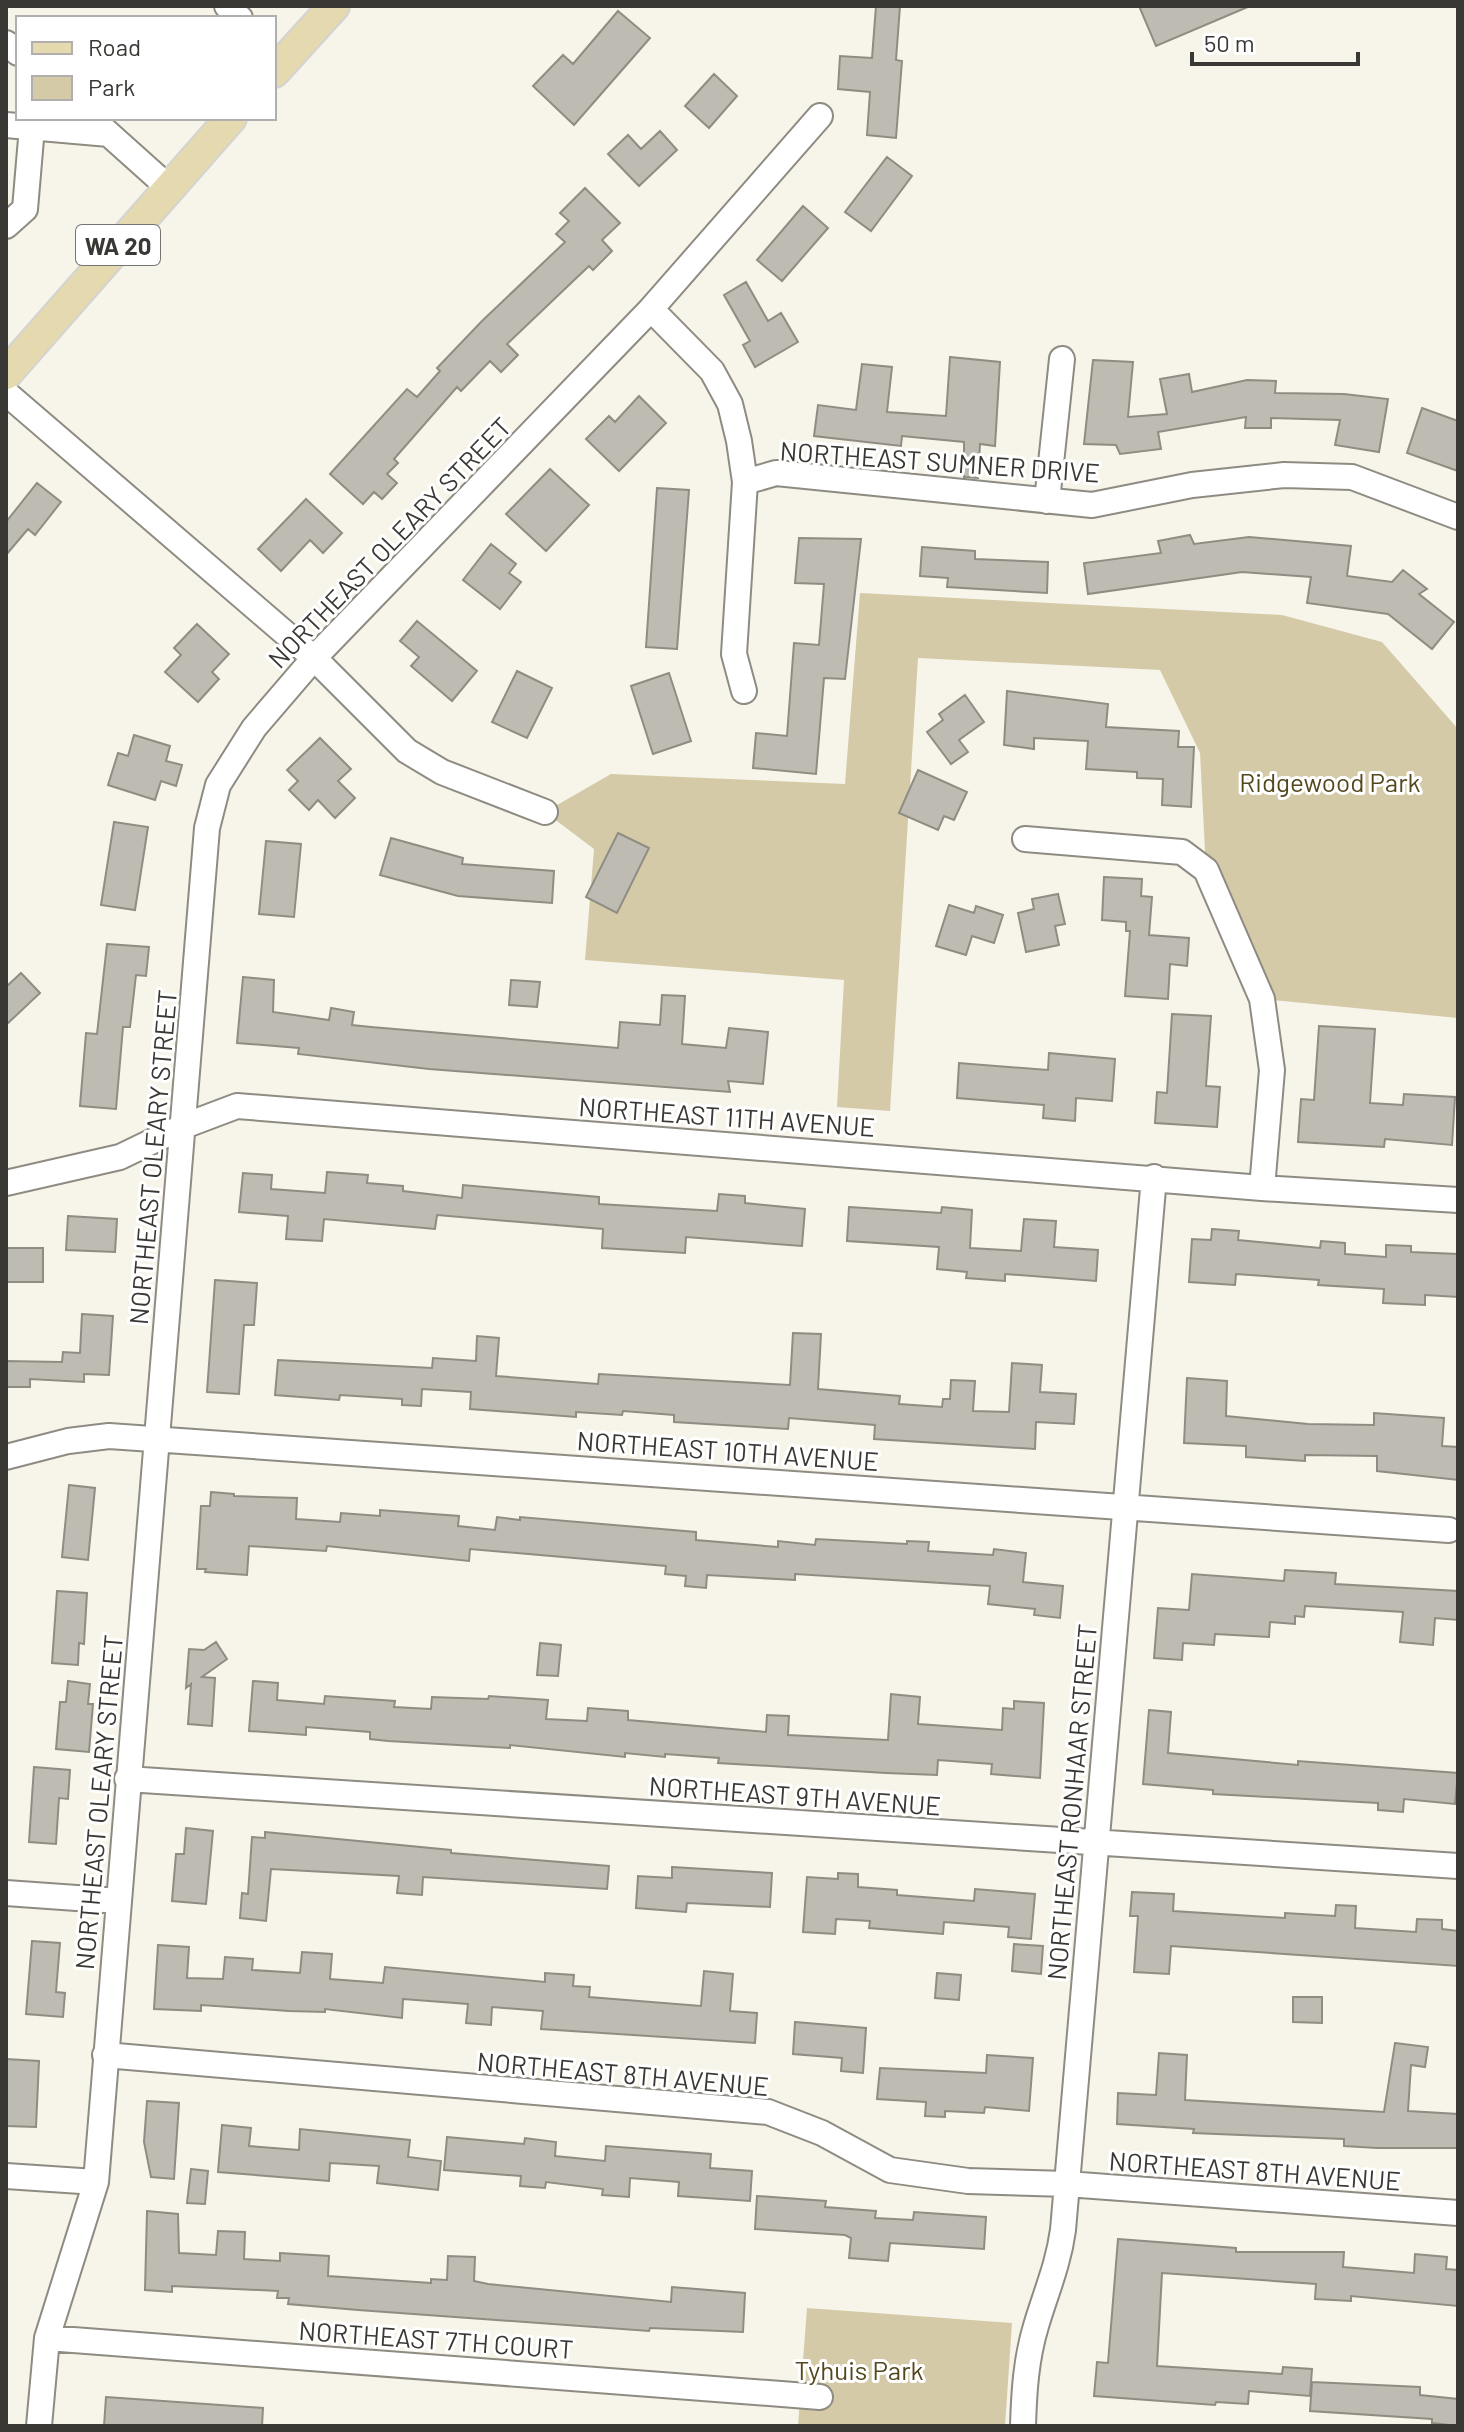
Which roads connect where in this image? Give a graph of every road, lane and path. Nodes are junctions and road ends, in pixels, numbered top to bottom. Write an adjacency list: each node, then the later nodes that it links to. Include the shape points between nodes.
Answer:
1 (334, 6): 2 (main road)
2 (277, 61)
3 (820, 116): 10 (street, NORTHEAST OLEARY STREET)
4 (229, 120): 8 (main road, WA 20)
5 (6, 125): 7 (street)
6 (100, 126): 7 (street); 8 (street)
7 (32, 127): 9 (street, via 25,209)
8 (168, 187): 12 (main road, WA 20)
9 (6, 226)
10 (651, 309): 14 (street, via 712,371 730,404); 17 (street, NORTHEAST OLEARY STREET)
11 (1062, 359): 15 (street)
12 (6, 374)
13 (6, 393): 17 (street)
14 (745, 482): 15 (street, NORTHEAST SUMNER DRIVE, via 776,473); 18 (street, via 734,654)
15 (1047, 501): 16 (street, NORTHEAST SUMNER DRIVE, via 1092,505 1192,485 1284,475 1352,477)
16 (1458, 517)
17 (314, 658): 19 (street, via 407,751 442,772); 21 (street, NORTHEAST OLEARY STREET, via 254,728 218,785 207,828)
18 (744, 691)
19 (545, 812)
20 (1025, 839): 24 (street, via 1182,852 1206,870 1262,999 1272,1070)
21 (184, 1126): 22 (street, NORTHEAST 11TH AVENUE, via 237,1106); 23 (street, NORTHEAST 11TH AVENUE, via 120,1157); 26 (street, NORTHEAST OLEARY STREET)
22 (1154, 1177): 24 (street, NORTHEAST 11TH AVENUE); 28 (street, NORTHEAST RONHAAR STREET)
23 (6, 1183)
24 (1262, 1188): 25 (street, NORTHEAST 11TH AVENUE)
25 (1458, 1200)
26 (157, 1439): 27 (street, NORTHEAST 10TH AVENUE, via 109,1436); 28 (street, NORTHEAST 10TH AVENUE); 30 (street, NORTHEAST OLEARY STREET)
27 (6, 1457)
28 (1123, 1505): 29 (street, NORTHEAST 10TH AVENUE); 31 (street, NORTHEAST RONHAAR STREET)
29 (1449, 1530)
30 (127, 1779): 31 (street, NORTHEAST 9TH AVENUE); 34 (street, NORTHEAST OLEARY STREET)
31 (1098, 1843): 32 (street, NORTHEAST 9TH AVENUE); 38 (street, NORTHEAST RONHAAR STREET)
32 (1458, 1866)
33 (6, 1893): 34 (street)
34 (119, 1901): 35 (street, NORTHEAST OLEARY STREET)
35 (105, 2055): 37 (street, NORTHEAST OLEARY STREET); 38 (street, NORTHEAST 8TH AVENUE, via 768,2112 822,2133 890,2170 968,2181)
36 (6, 2176): 37 (street)
37 (96, 2182): 40 (street, NORTHEAST OLEARY STREET)
38 (1067, 2184): 39 (street, NORTHEAST 8TH AVENUE); 43 (street, NORTHEAST RONHAAR STREET, via 1057,2268 1024,2376)
39 (1458, 2213)
40 (47, 2338): 41 (street, NORTHEAST 7TH COURT); 42 (street, NORTHEAST OLEARY STREET)
41 (820, 2397)
42 (39, 2426)
43 (1023, 2426)

